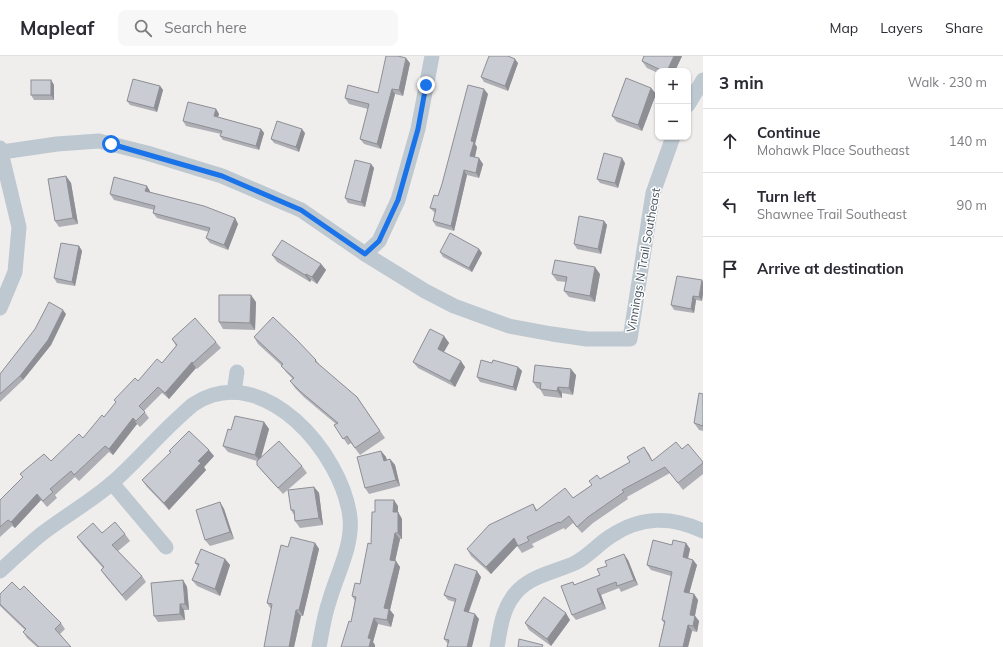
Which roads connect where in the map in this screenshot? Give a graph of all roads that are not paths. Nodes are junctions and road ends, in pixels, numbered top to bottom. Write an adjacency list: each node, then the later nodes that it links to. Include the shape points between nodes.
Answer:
1 (432, 56): 6 (street, via 418,129 398,200 379,241)
2 (703, 80): 3 (street)
3 (689, 104)
4 (672, 140): 6 (street, Vinnings N Trail Southeast, via 653,194 630,339 587,339 510,326 454,306)
5 (1, 150): 6 (street, via 99,142 147,153 222,176 301,210); 7 (street, via 19,227 15,272)
6 (365, 254)
7 (0, 308)
8 (238, 372): 9 (street)
9 (234, 392): 10 (street, via 214,395 194,404 162,432); 14 (street, via 274,404 288,414 313,438 341,481 350,519 348,541 328,602)
10 (112, 483): 12 (street); 13 (street, via 39,536)
11 (703, 531): 15 (street, via 688,524 651,519 610,536 575,563 536,578 523,586 512,597 504,614)
12 (166, 547)
13 (0, 571)
14 (319, 647)
15 (497, 647)

